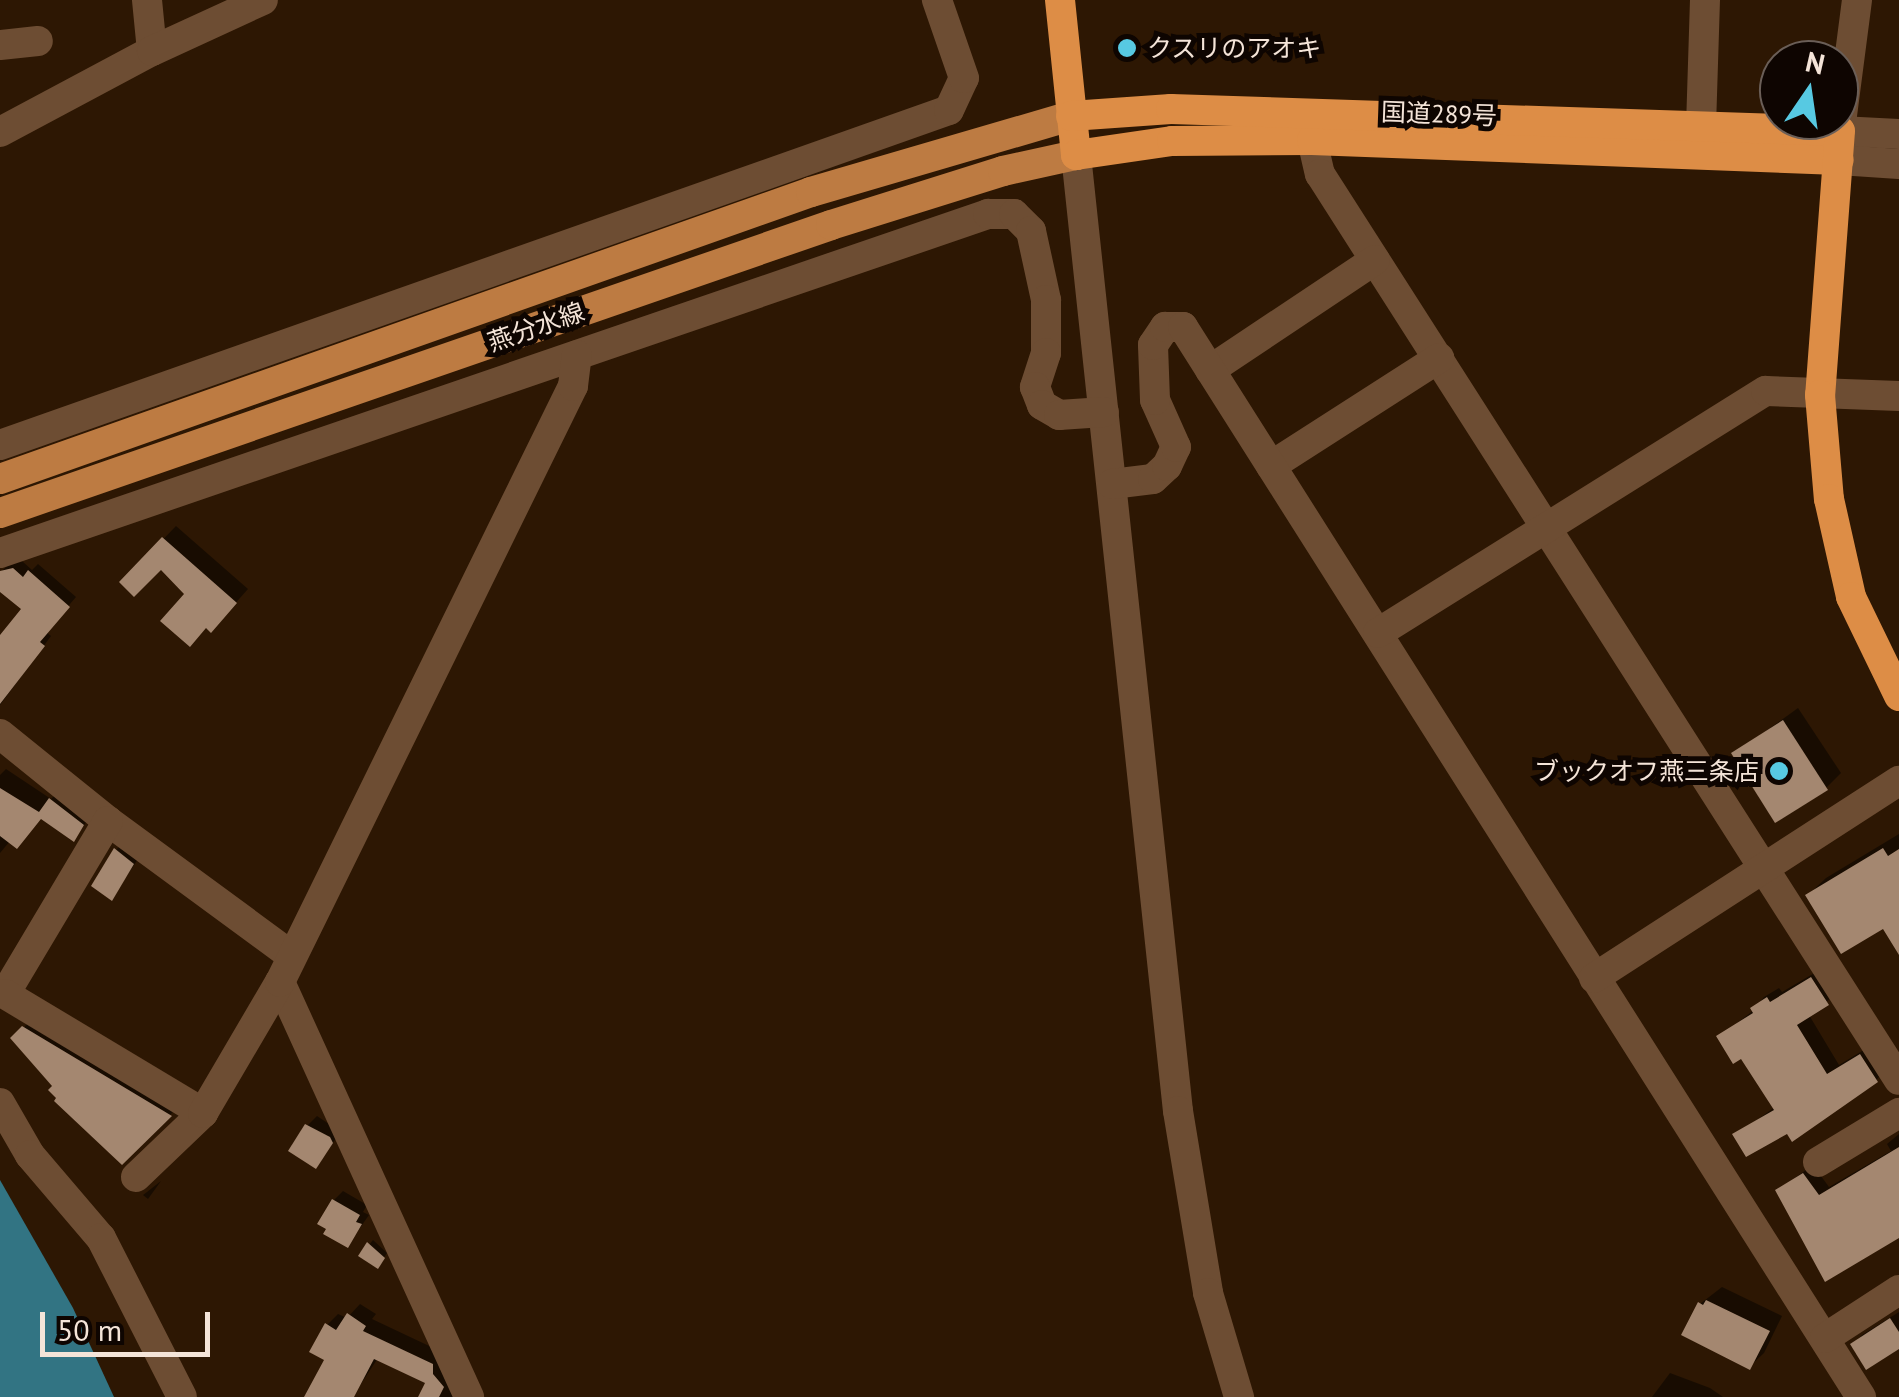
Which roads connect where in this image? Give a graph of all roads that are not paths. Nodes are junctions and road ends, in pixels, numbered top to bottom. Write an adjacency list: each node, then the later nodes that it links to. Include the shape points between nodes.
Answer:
1 (147, 0): 9 (street)
2 (263, 0): 9 (street)
3 (937, 0): 25 (street, via 964,78 949,110)
4 (1060, 0): 10 (highway)
5 (1705, 0): 11 (street)
6 (1857, 0): 15 (street)
7 (38, 42): 8 (street)
8 (0, 45)
9 (152, 51): 12 (street)
10 (1070, 116): 11 (highway, 国道289号, via 1171,109); 16 (highway); 27 (main road, 燕分水線, via 811,192)
11 (1702, 127): 15 (highway, 国道289号)
12 (0, 132)
13 (1899, 134): 15 (street)
14 (1312, 140): 15 (highway, 国道289号); 16 (highway, 国道289号, via 1172,141); 18 (street, via 1320,174)
15 (1840, 146): 17 (street); 22 (highway)
16 (1076, 154): 24 (street); 29 (main road, 燕分水線, via 831,225)
17 (1899, 164)
18 (1375, 260): 20 (street); 21 (street)
19 (577, 355): 24 (street, via 988,214 1014,214 1031,231 1046,300 1046,352 1036,387 1042,405 1059,415); 31 (street); 38 (street, via 572,386)
20 (1439, 358): 26 (street); 30 (street)
21 (1210, 370): 26 (street); 28 (street, via 1183,327 1157,334 1155,400 1176,447 1153,480)
22 (1820, 395): 23 (street); 30 (street, via 1766,390); 33 (highway, via 1829,499 1851,597)
23 (1899, 396)
24 (1104, 412): 28 (street)
25 (0, 445)
26 (1271, 466): 32 (street)
27 (0, 479)
28 (1112, 484): 51 (street, via 1178,1111 1208,1293)
29 (0, 513)
30 (1547, 530): 32 (street); 37 (street)
31 (0, 553)
32 (1378, 633): 39 (street)
33 (1895, 681)
34 (0, 734): 36 (street)
35 (1899, 781): 37 (street)
36 (108, 821): 38 (street); 42 (street, via 5,994)
37 (1763, 870): 39 (street); 40 (street)
38 (286, 969): 42 (street); 50 (street)
39 (1594, 978): 47 (street)
40 (1899, 1080)
41 (0, 1103): 49 (street, via 30,1155 101,1238)
42 (203, 1113): 45 (street)
43 (1899, 1113): 44 (street)
44 (1818, 1162)
45 (136, 1177)
46 (1899, 1290): 47 (street)
47 (1825, 1338): 48 (street)
48 (1847, 1392)
49 (182, 1397)
50 (468, 1397)
51 (1239, 1397)

